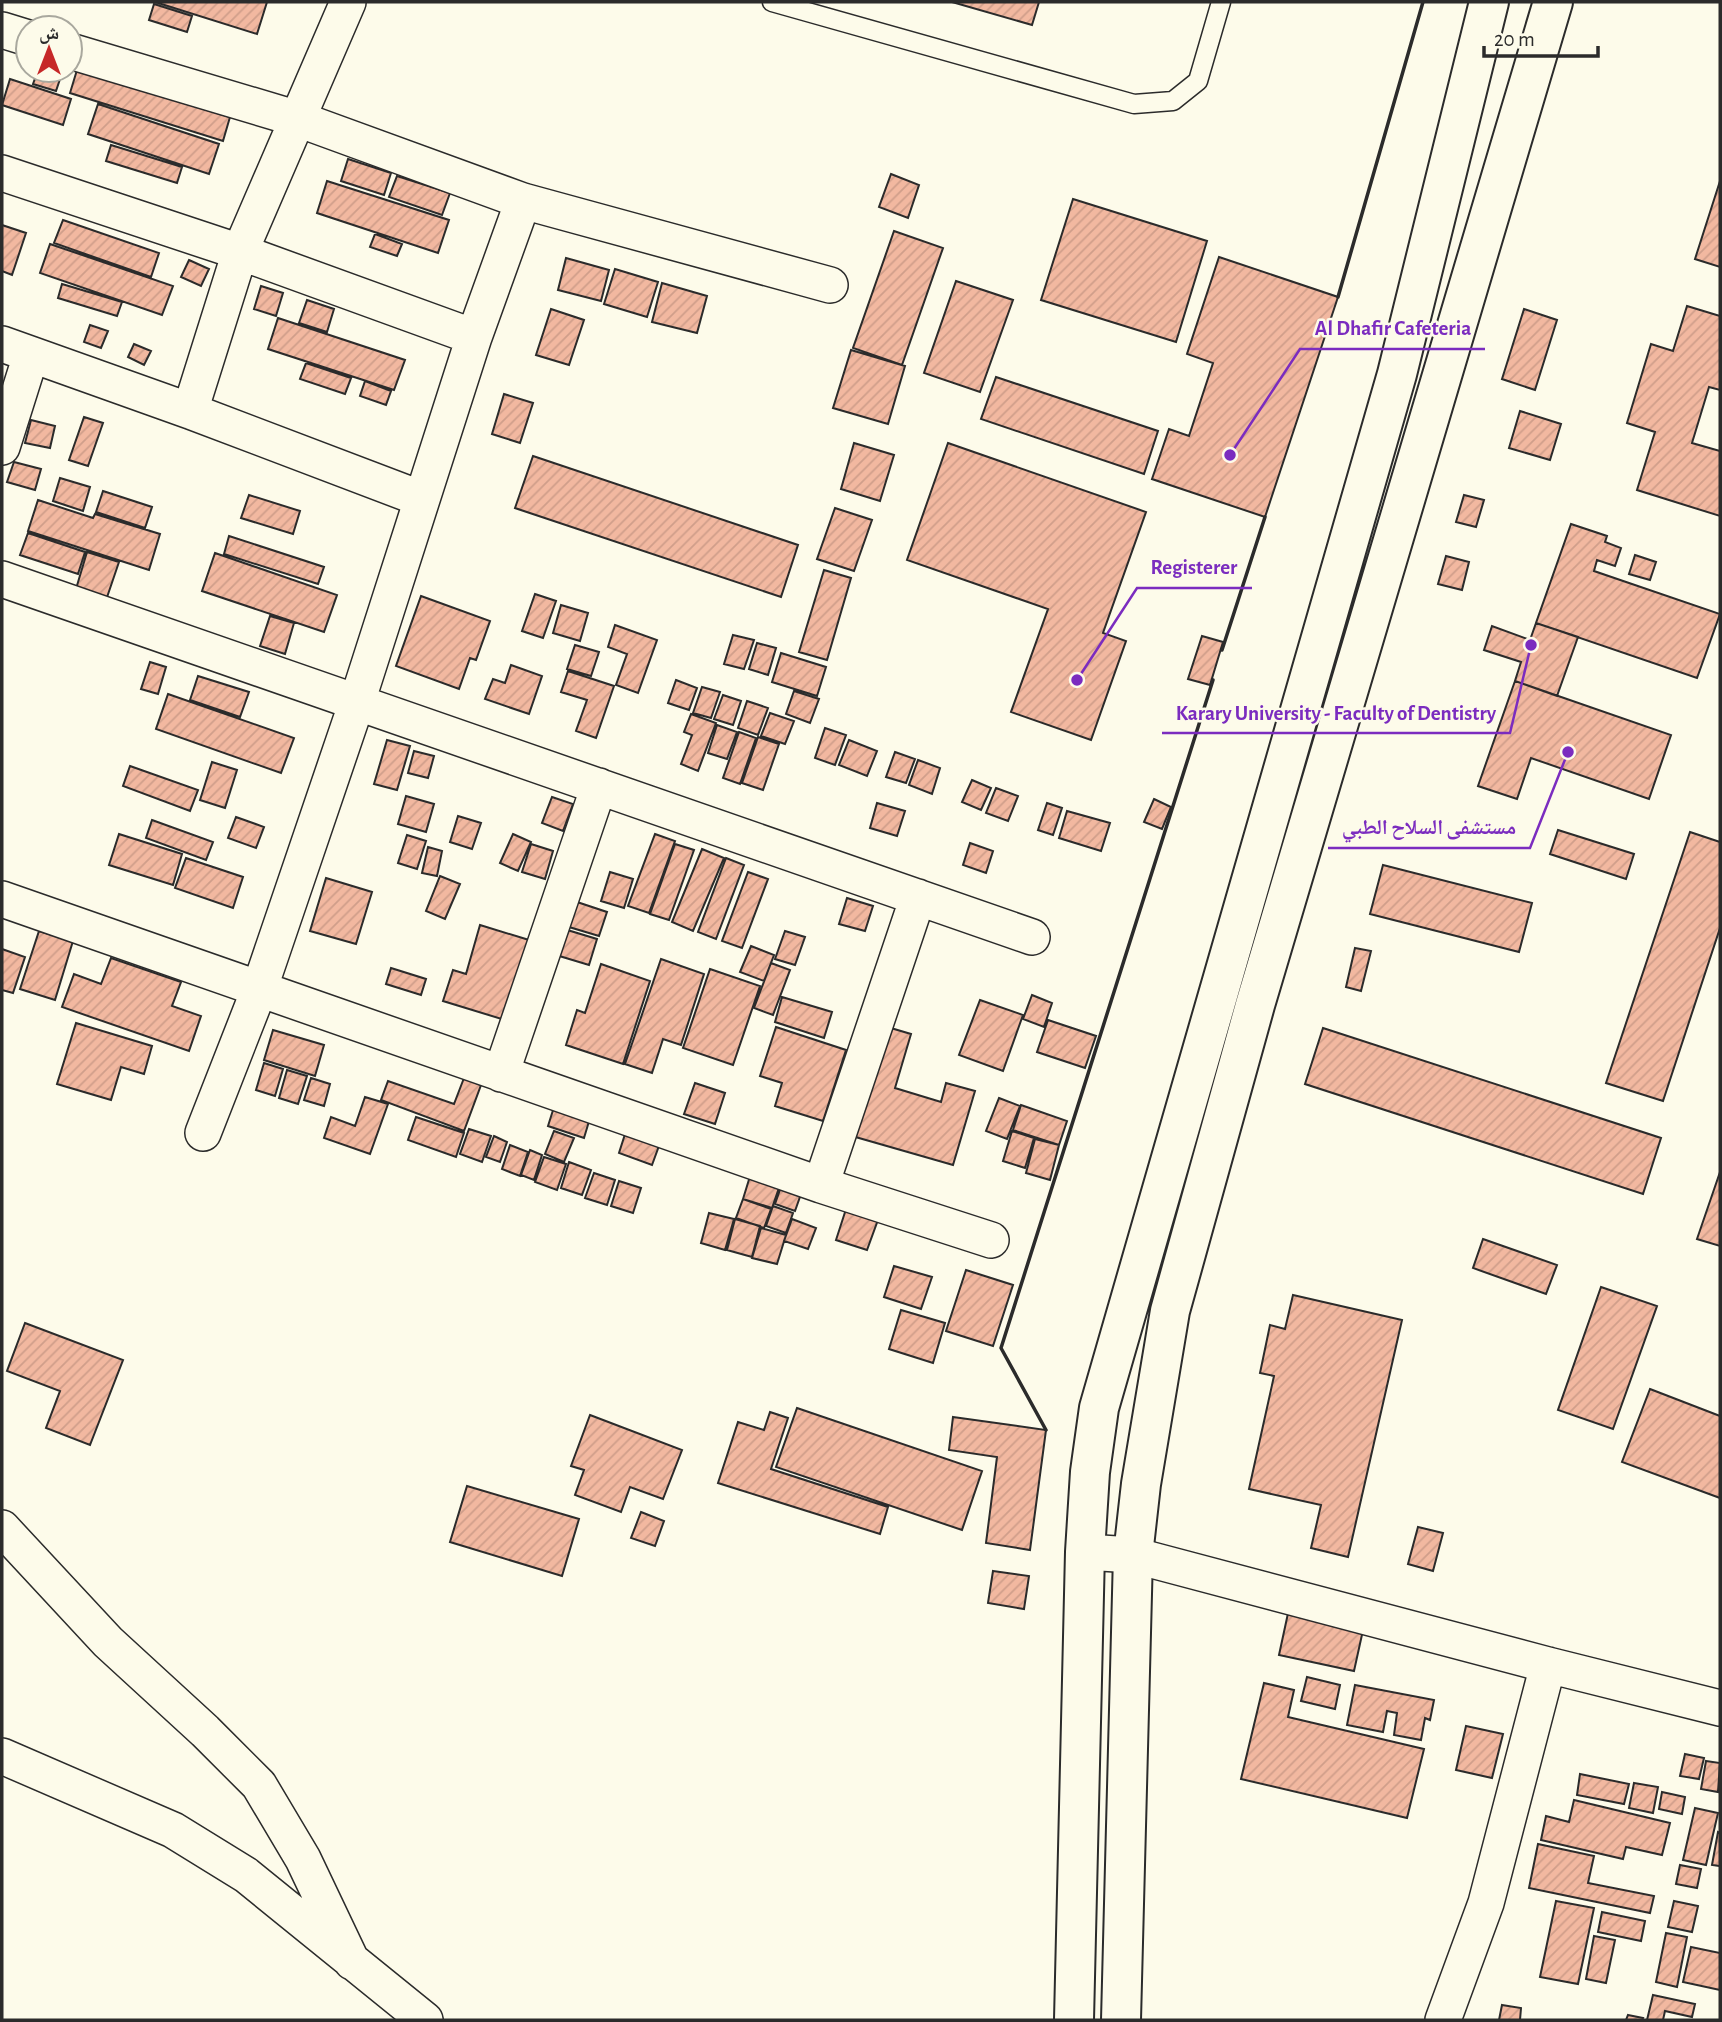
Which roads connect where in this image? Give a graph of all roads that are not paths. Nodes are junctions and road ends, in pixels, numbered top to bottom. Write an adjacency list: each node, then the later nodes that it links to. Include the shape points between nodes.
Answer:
1 (348, 2): 7 (street)
2 (772, 2): 3 (lane, via 1134,104 1173,101 1198,81)
3 (1221, 2)
4 (1489, 2): 14 (main road)
5 (1553, 2): 15 (main road)
6 (84, 55): 7 (street)
7 (298, 119): 9 (street); 10 (street)
8 (2, 173): 10 (street)
9 (523, 201): 11 (street); 12 (street)
10 (240, 252): 12 (street); 16 (street)
11 (830, 285)
12 (474, 337): 18 (street)
13 (17, 349): 16 (street); 17 (street)
14 (1397, 374): 15 (main road); 31 (main road, via 1099,1408)
15 (1438, 389): 32 (main road, via 1259,992 1170,1311)
16 (190, 411): 18 (street)
17 (2, 447)
18 (422, 499): 20 (street)
19 (2, 579): 20 (street)
20 (358, 702): 21 (street); 25 (street)
21 (600, 786): 22 (street); 26 (street)
22 (918, 897): 24 (street); 28 (street)
23 (2, 899): 25 (street)
24 (1032, 937)
25 (259, 990): 26 (street); 27 (street)
26 (501, 1074): 28 (street)
27 (203, 1133)
28 (821, 1185): 29 (street)
29 (991, 1240)
30 (2, 1528): 36 (street, via 107,1642 259,1785 303,1859)
31 (1085, 1552): 32 (street); 38 (main road)
32 (1133, 1555): 33 (street); 39 (main road)
33 (1548, 1665): 34 (street); 40 (street, via 1486,1903)
34 (1720, 1708)
35 (2, 1756): 36 (street, via 173,1830 246,1875)
36 (352, 1962): 37 (street)
37 (425, 2020)
38 (1074, 2020)
39 (1121, 2020)
40 (1443, 2020)

